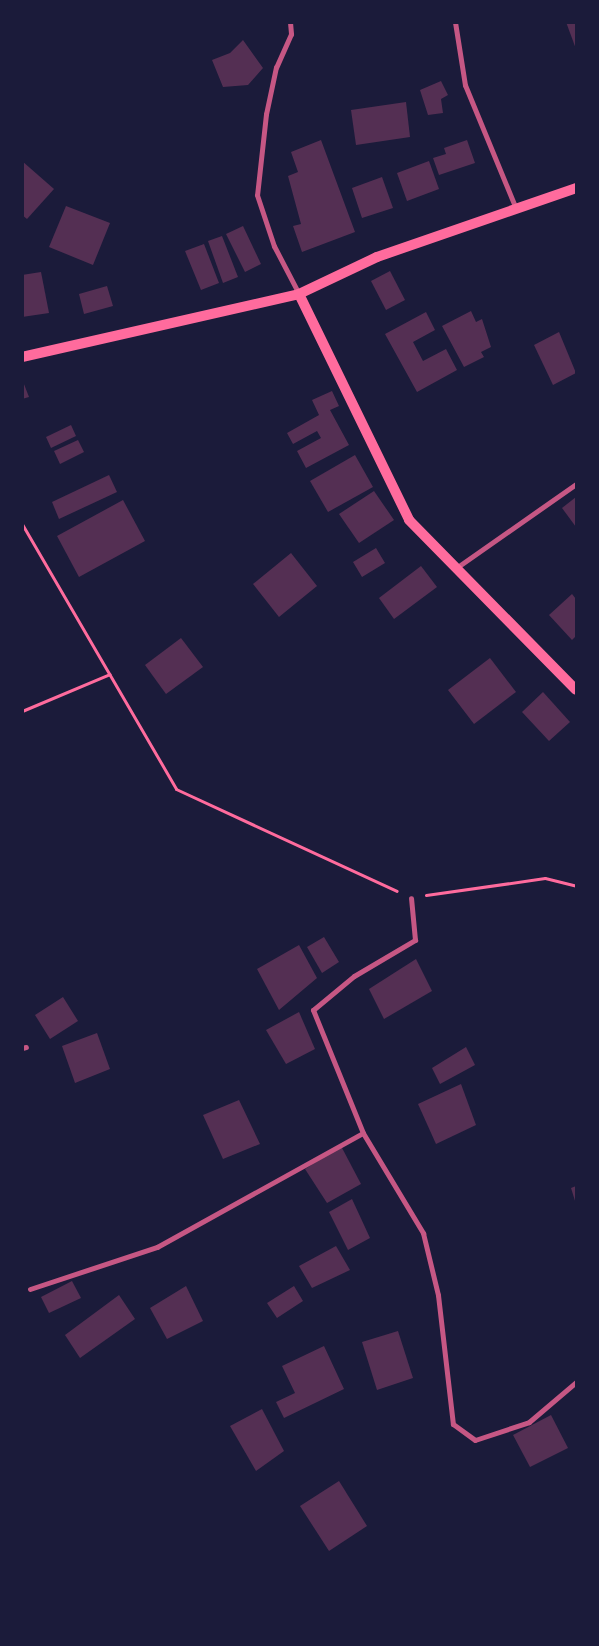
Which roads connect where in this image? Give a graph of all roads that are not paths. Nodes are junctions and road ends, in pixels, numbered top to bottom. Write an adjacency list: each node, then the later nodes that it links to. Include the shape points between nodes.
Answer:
1 (290, 22): 5 (street, via 291,34 276,67 266,114 257,195 274,246)
2 (455, 22): 4 (street, via 465,85)
3 (576, 188): 4 (main road)
4 (516, 209): 5 (main road, via 377,257)
5 (299, 294): 6 (main road); 8 (main road, via 409,520)
6 (22, 357)
7 (576, 484): 8 (street)
8 (454, 570): 9 (main road)
9 (576, 690)
10 (411, 898): 11 (street, via 415,940 354,976 313,1010)
11 (362, 1133): 12 (street, via 156,1247); 13 (street, via 423,1233 438,1295 453,1424 475,1440 529,1422)
12 (30, 1289)
13 (576, 1382)

